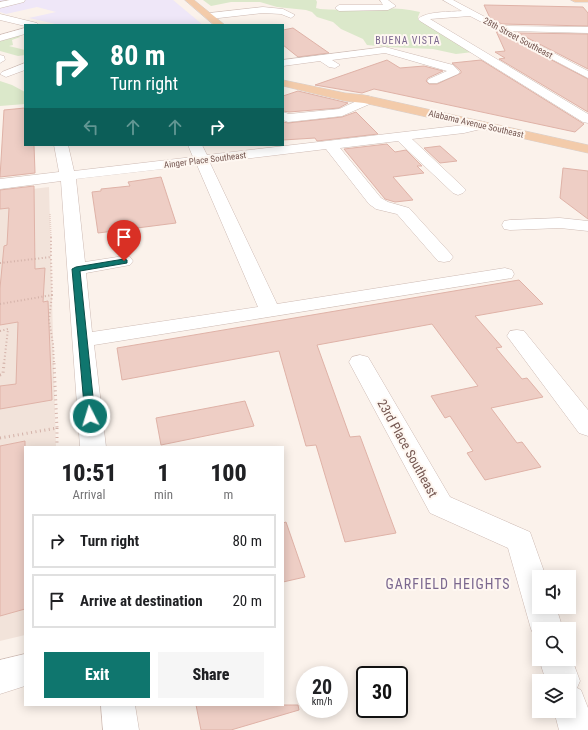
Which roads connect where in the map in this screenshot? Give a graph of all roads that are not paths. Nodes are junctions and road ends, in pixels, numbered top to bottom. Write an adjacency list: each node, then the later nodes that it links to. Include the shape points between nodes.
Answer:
1 (21, 0): 7 (street)
2 (189, 0): 11 (main road)
3 (384, 0): 8 (street, via 392,6)
4 (447, 0): 9 (street, 28th Street Southeast)
5 (575, 0): 6 (main road)
6 (588, 0)
7 (0, 5)
8 (339, 8)
9 (473, 14): 17 (street, 28th Street Southeast); 34 (street, via 427,17 423,20)
10 (291, 15): 11 (street, via 270,10)
11 (210, 16): 14 (main road)
12 (0, 17): 13 (street)
13 (24, 24)
14 (219, 24)
15 (24, 27): 19 (street)
16 (24, 28): 20 (street)
17 (500, 28): 18 (street); 26 (street, 28th Street Southeast)
18 (588, 30)
19 (0, 33)
20 (0, 38)
21 (376, 57): 22 (street, via 333,65)
22 (322, 58): 23 (street); 29 (street, via 385,50 399,55 386,60 428,70 441,65 454,72)
23 (284, 63)
24 (24, 66): 27 (street)
25 (284, 69): 31 (main road, Alabama Avenue Southeast)
26 (587, 73)
27 (6, 74)
28 (284, 78): 31 (main road, Alabama Avenue Southeast)
29 (433, 81)
30 (284, 83): 32 (main road, Alabama Avenue Southeast, via 344,97)
31 (308, 84): 32 (main road, Alabama Avenue Southeast)
32 (366, 99): 33 (street, via 342,112); 35 (main road, Alabama Avenue Southeast)
33 (284, 116)
34 (588, 119)
35 (480, 125): 36 (street, Ainger Place Southeast); 39 (main road, Alabama Avenue Southeast)
36 (402, 137): 37 (street, Ainger Place Southeast); 43 (street)
37 (330, 145): 40 (street, Ainger Place Southeast, via 287,155); 46 (street, via 375,201 382,206 403,211)
38 (61, 146): 41 (street)
39 (588, 149)
40 (198, 153): 41 (street, Ainger Place Southeast); 50 (street)
41 (68, 176): 42 (street, Ainger Place Southeast); 48 (street)
42 (0, 184)
43 (458, 190)
44 (510, 225): 45 (street)
45 (588, 226)
46 (444, 258)
47 (124, 261): 48 (street)
48 (76, 269): 52 (street)
49 (505, 274): 50 (street)
50 (270, 311): 52 (street)
51 (517, 336): 54 (street)
52 (83, 340): 55 (street)
53 (360, 362): 56 (street, 23rd Place Southeast, via 440,505 520,540)
54 (588, 428)
55 (93, 446)
56 (532, 579)
57 (24, 670): 58 (street)
58 (0, 677)
59 (118, 706): 61 (street)
60 (574, 718): 62 (street)
61 (121, 730)
62 (577, 730)

